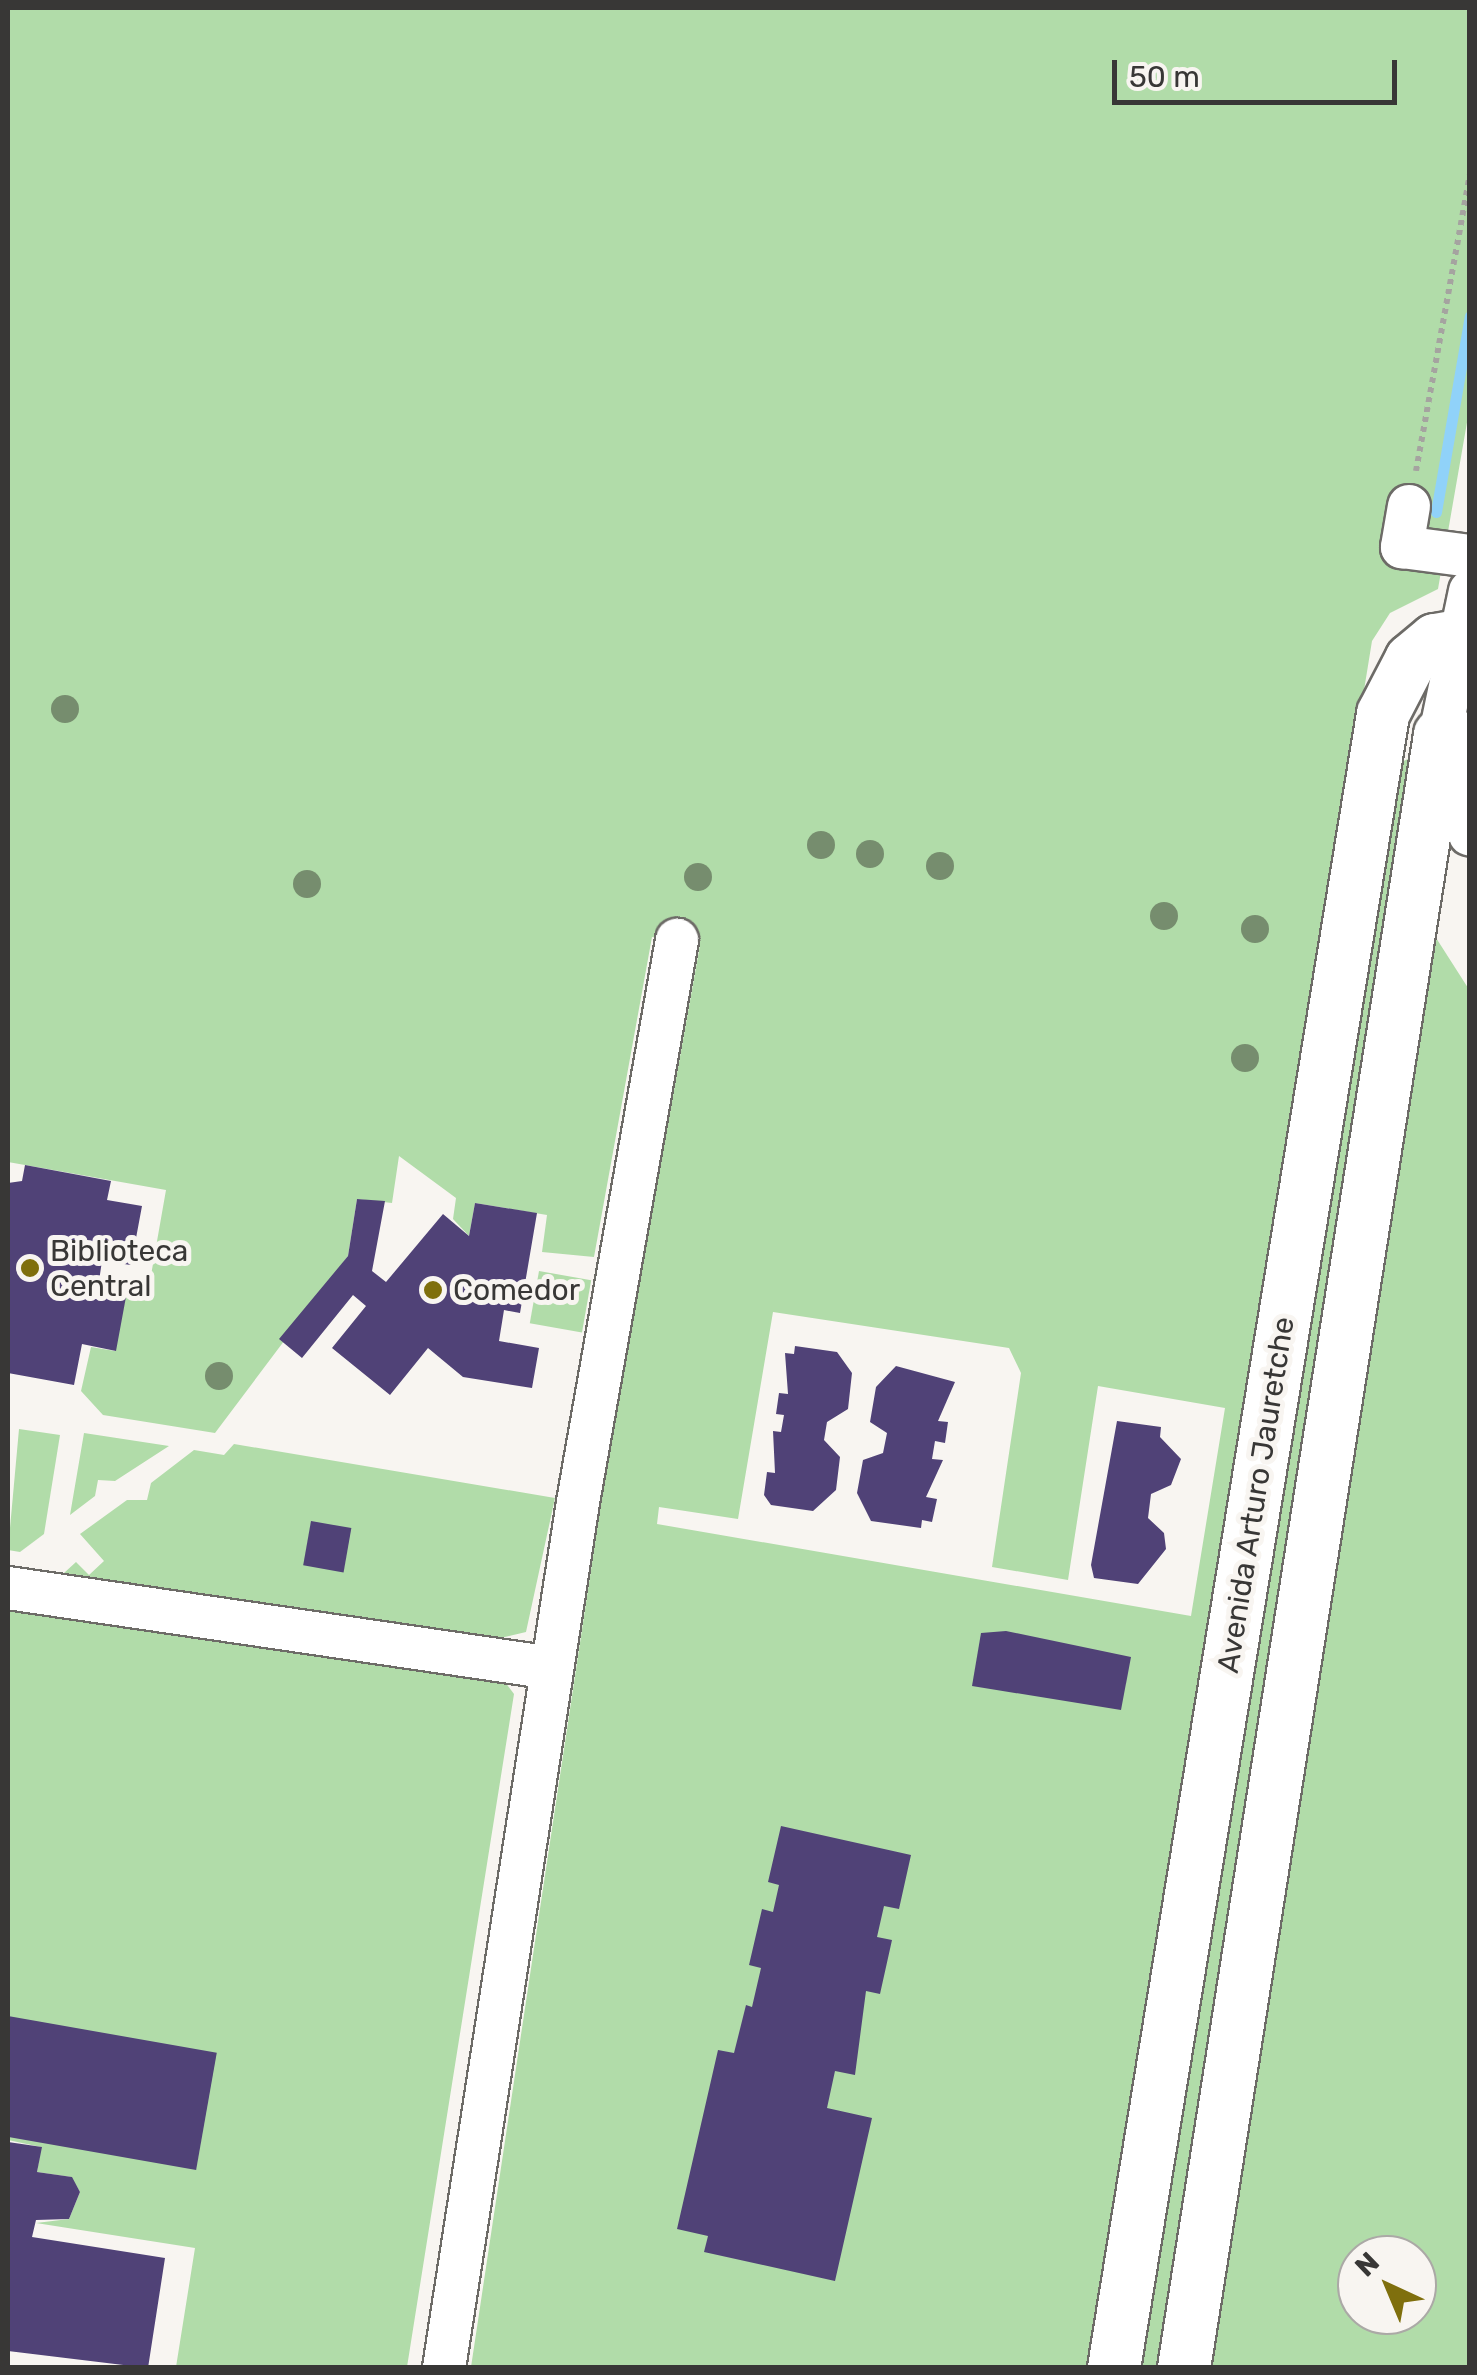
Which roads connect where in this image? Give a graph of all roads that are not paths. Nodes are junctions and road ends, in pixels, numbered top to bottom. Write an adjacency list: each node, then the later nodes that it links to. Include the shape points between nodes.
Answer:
1 (1409, 506): 2 (street, via 1402,546)
2 (1470, 556)
3 (1459, 624): 4 (street, Avenida Arturo Jauretche); 10 (main road, Avenida Arturo Jauretche, via 1411,660 1382,714)
4 (1460, 746): 5 (street); 11 (main road, Avenida Arturo Jauretche)
5 (1470, 835)
6 (676, 940): 8 (street)
7 (8, 1588): 8 (street)
8 (552, 1668): 9 (street)
9 (444, 2368)
10 (1114, 2368)
11 (1184, 2368)

